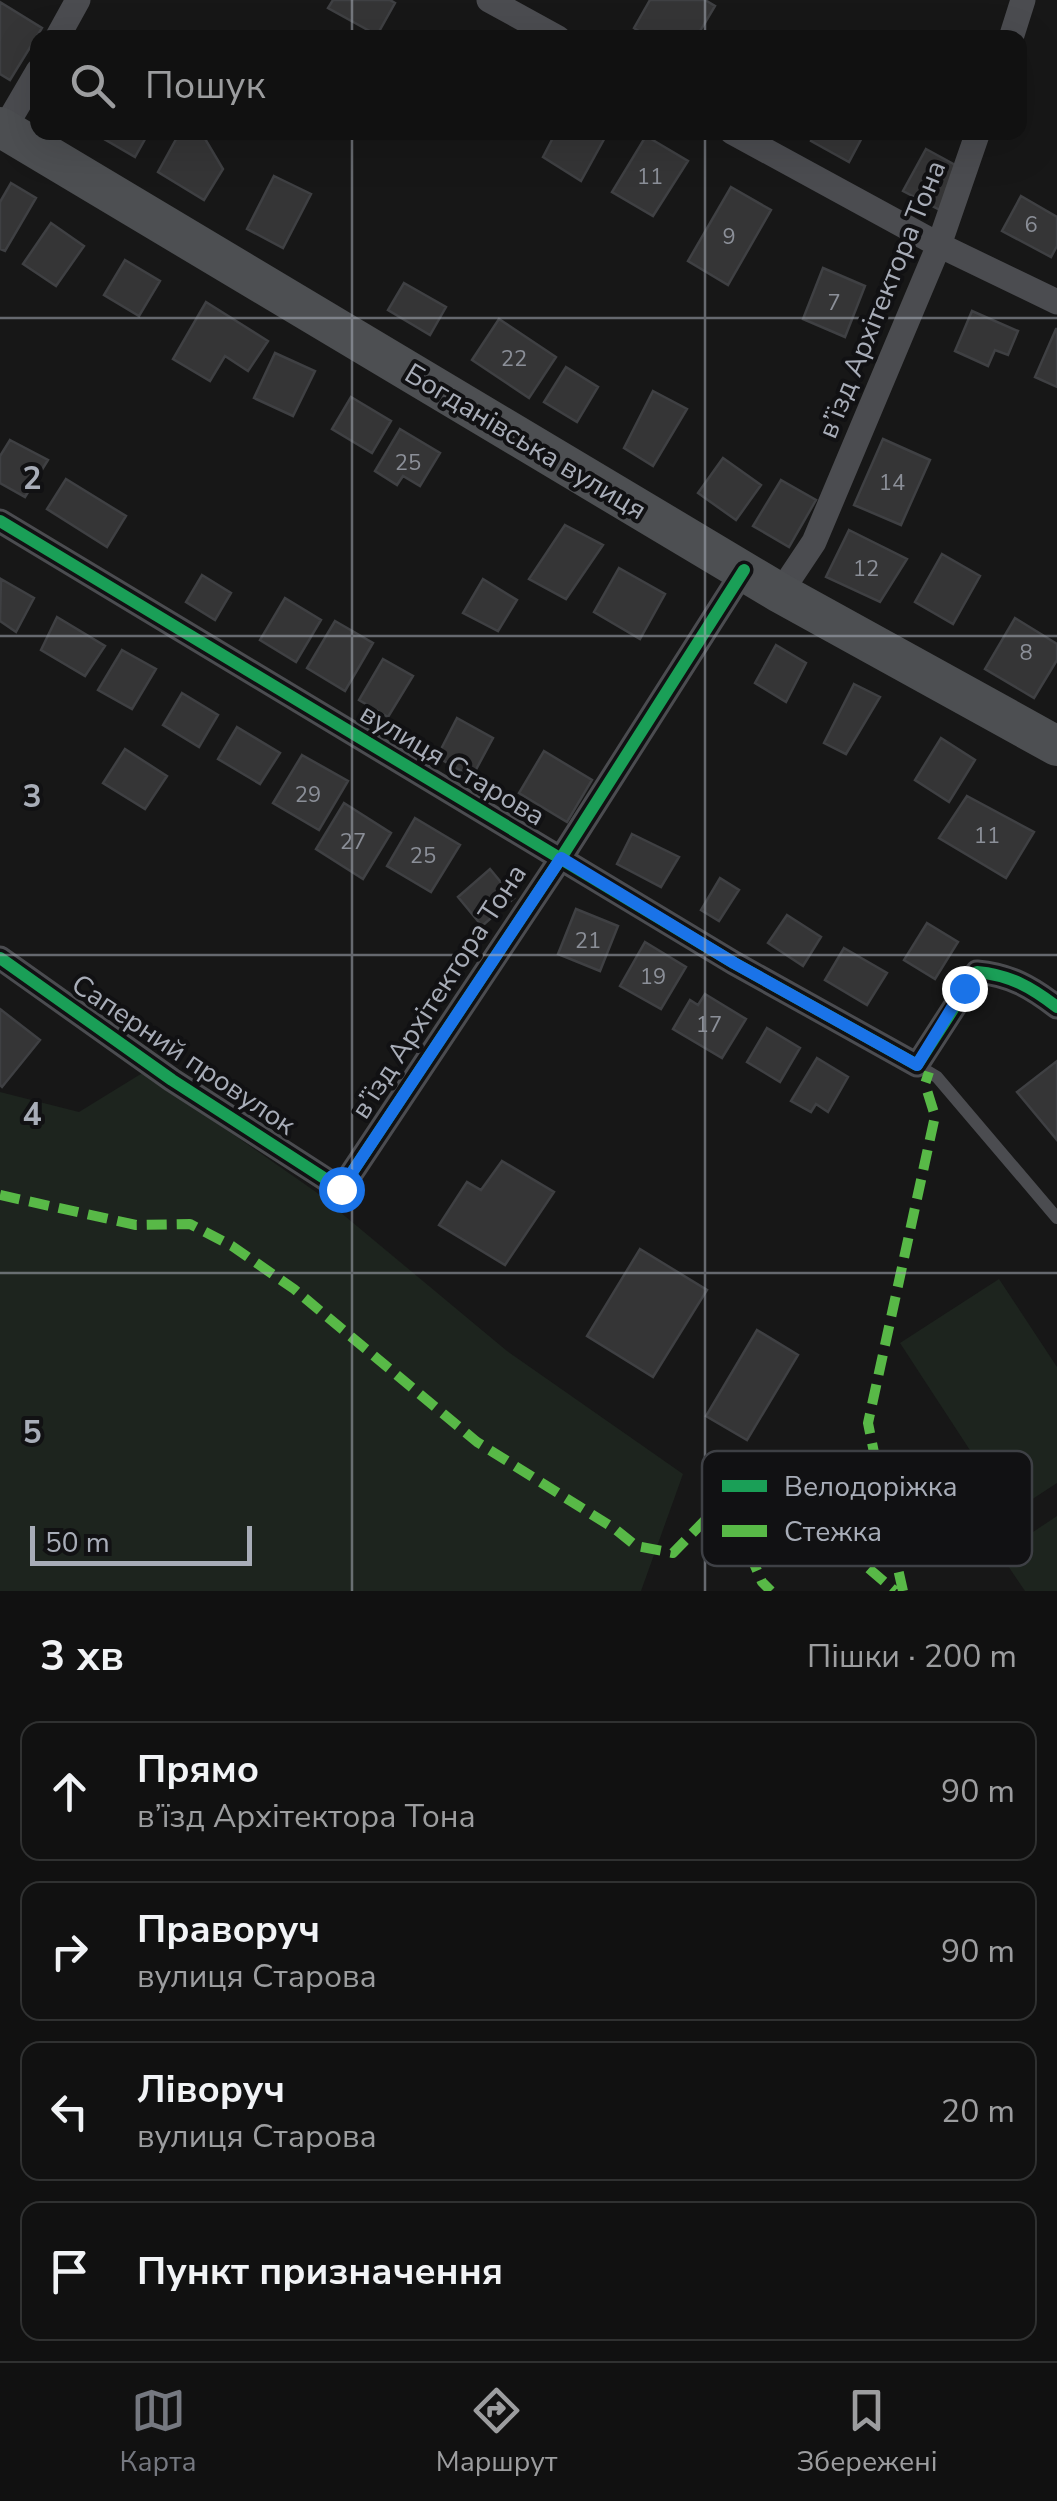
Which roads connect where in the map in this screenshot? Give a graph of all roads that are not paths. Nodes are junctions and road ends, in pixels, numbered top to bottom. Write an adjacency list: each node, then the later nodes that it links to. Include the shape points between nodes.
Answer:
1 (78, 0): 4 (street)
2 (489, 0): 5 (street)
3 (1024, 0): 6 (street)
4 (61, 30)
5 (543, 30)
6 (1014, 30)
7 (30, 83): 8 (street)
8 (1, 131): 14 (main road, Богданівська вулиця)
9 (747, 140): 11 (street)
10 (975, 140): 11 (street, в’їзд Архітектора Тона)
11 (939, 245): 12 (street); 15 (street, в’їзд Архітектора Тона, via 814,542)
12 (1057, 302)
13 (0, 521): 17 (street, вулиця Старова)
14 (744, 570): 15 (main road, Богданівська вулиця); 17 (street, в’їзд Архітектора Тона)
15 (780, 592): 16 (main road, Богданівська вулиця)
16 (1057, 746)
17 (561, 858): 20 (street, вулиця Старова); 21 (street, в’їзд Архітектора Тона)
18 (0, 958): 21 (street, Саперний провулок)
19 (1057, 1007): 20 (street, via 1018,980 977,972)
20 (917, 1065): 22 (lane, via 938,1077)
21 (341, 1189)
22 (1057, 1218)

